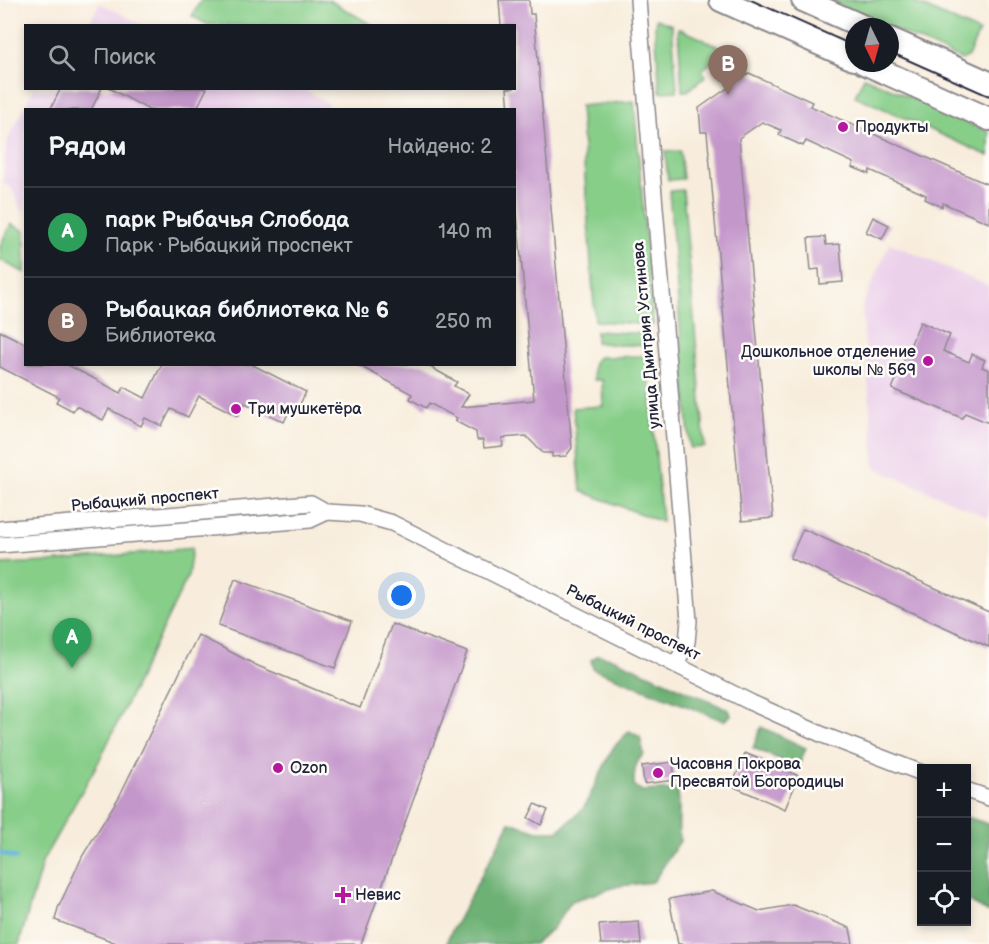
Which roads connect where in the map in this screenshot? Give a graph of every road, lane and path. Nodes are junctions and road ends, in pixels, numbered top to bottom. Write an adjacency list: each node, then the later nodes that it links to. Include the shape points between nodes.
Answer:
1 (638, 0): 15 (street, улица Дмитрия Устинова, via 689,621 687,642)
2 (721, 0): 6 (main road)
3 (803, 0): 4 (main road)
4 (845, 19)
5 (899, 43): 8 (main road)
6 (845, 55)
7 (884, 72): 9 (main road)
8 (989, 83)
9 (989, 119)
10 (327, 512): 11 (street, Рыбацкий проспект, via 311,503); 13 (street, Рыбацкий проспект, via 310,520); 15 (street, Рыбацкий проспект, via 360,514 392,523)
11 (201, 513): 12 (street, Рыбацкий проспект); 13 (street)
12 (0, 529)
13 (203, 529): 14 (street, Рыбацкий проспект)
14 (0, 545)
15 (676, 665): 16 (street, Рыбацкий проспект, via 823,735)
16 (917, 770)
17 (971, 792): 18 (street)
18 (989, 798)

